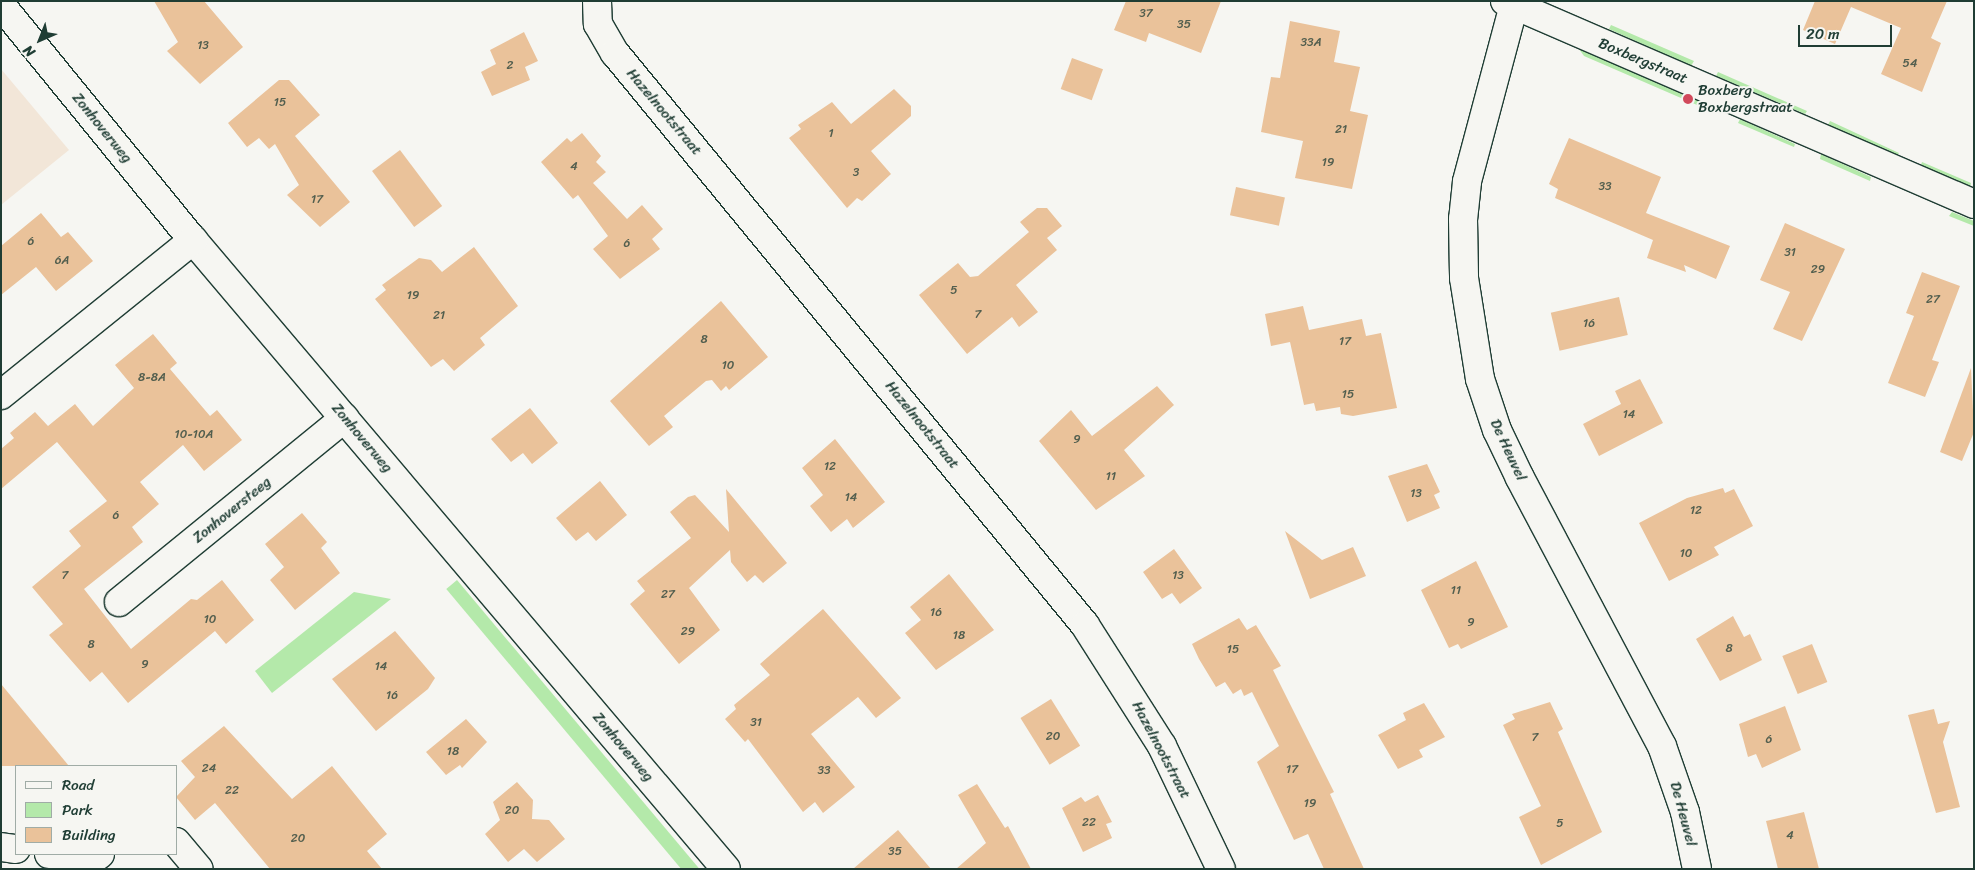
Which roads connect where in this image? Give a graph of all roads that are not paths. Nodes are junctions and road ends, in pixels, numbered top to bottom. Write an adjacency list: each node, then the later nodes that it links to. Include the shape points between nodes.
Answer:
1 (597, 1): 16 (street, Hazelnootstraat, via 598,24 615,53 1085,625 1162,746)
2 (1511, 3): 4 (street, Boxbergstraat); 17 (street, De Heuvel, via 1467,182 1463,219 1464,278 1480,379 1497,430 1520,478 1662,746 1685,812)
3 (1, 5): 5 (street, Zonhoverweg)
4 (1974, 204)
5 (193, 240): 6 (street); 7 (street, Zonhoverweg)
6 (1, 395)
7 (345, 418): 8 (street, Zonhoversteeg); 15 (street, Zonhoverweg)
8 (119, 602)
9 (178, 844): 14 (street)
10 (1, 848): 11 (street)
11 (15, 850)
12 (56, 855): 13 (street, via 92,860)
13 (99, 855)
14 (199, 869)
15 (726, 869)
16 (1221, 869)
17 (1697, 869)

